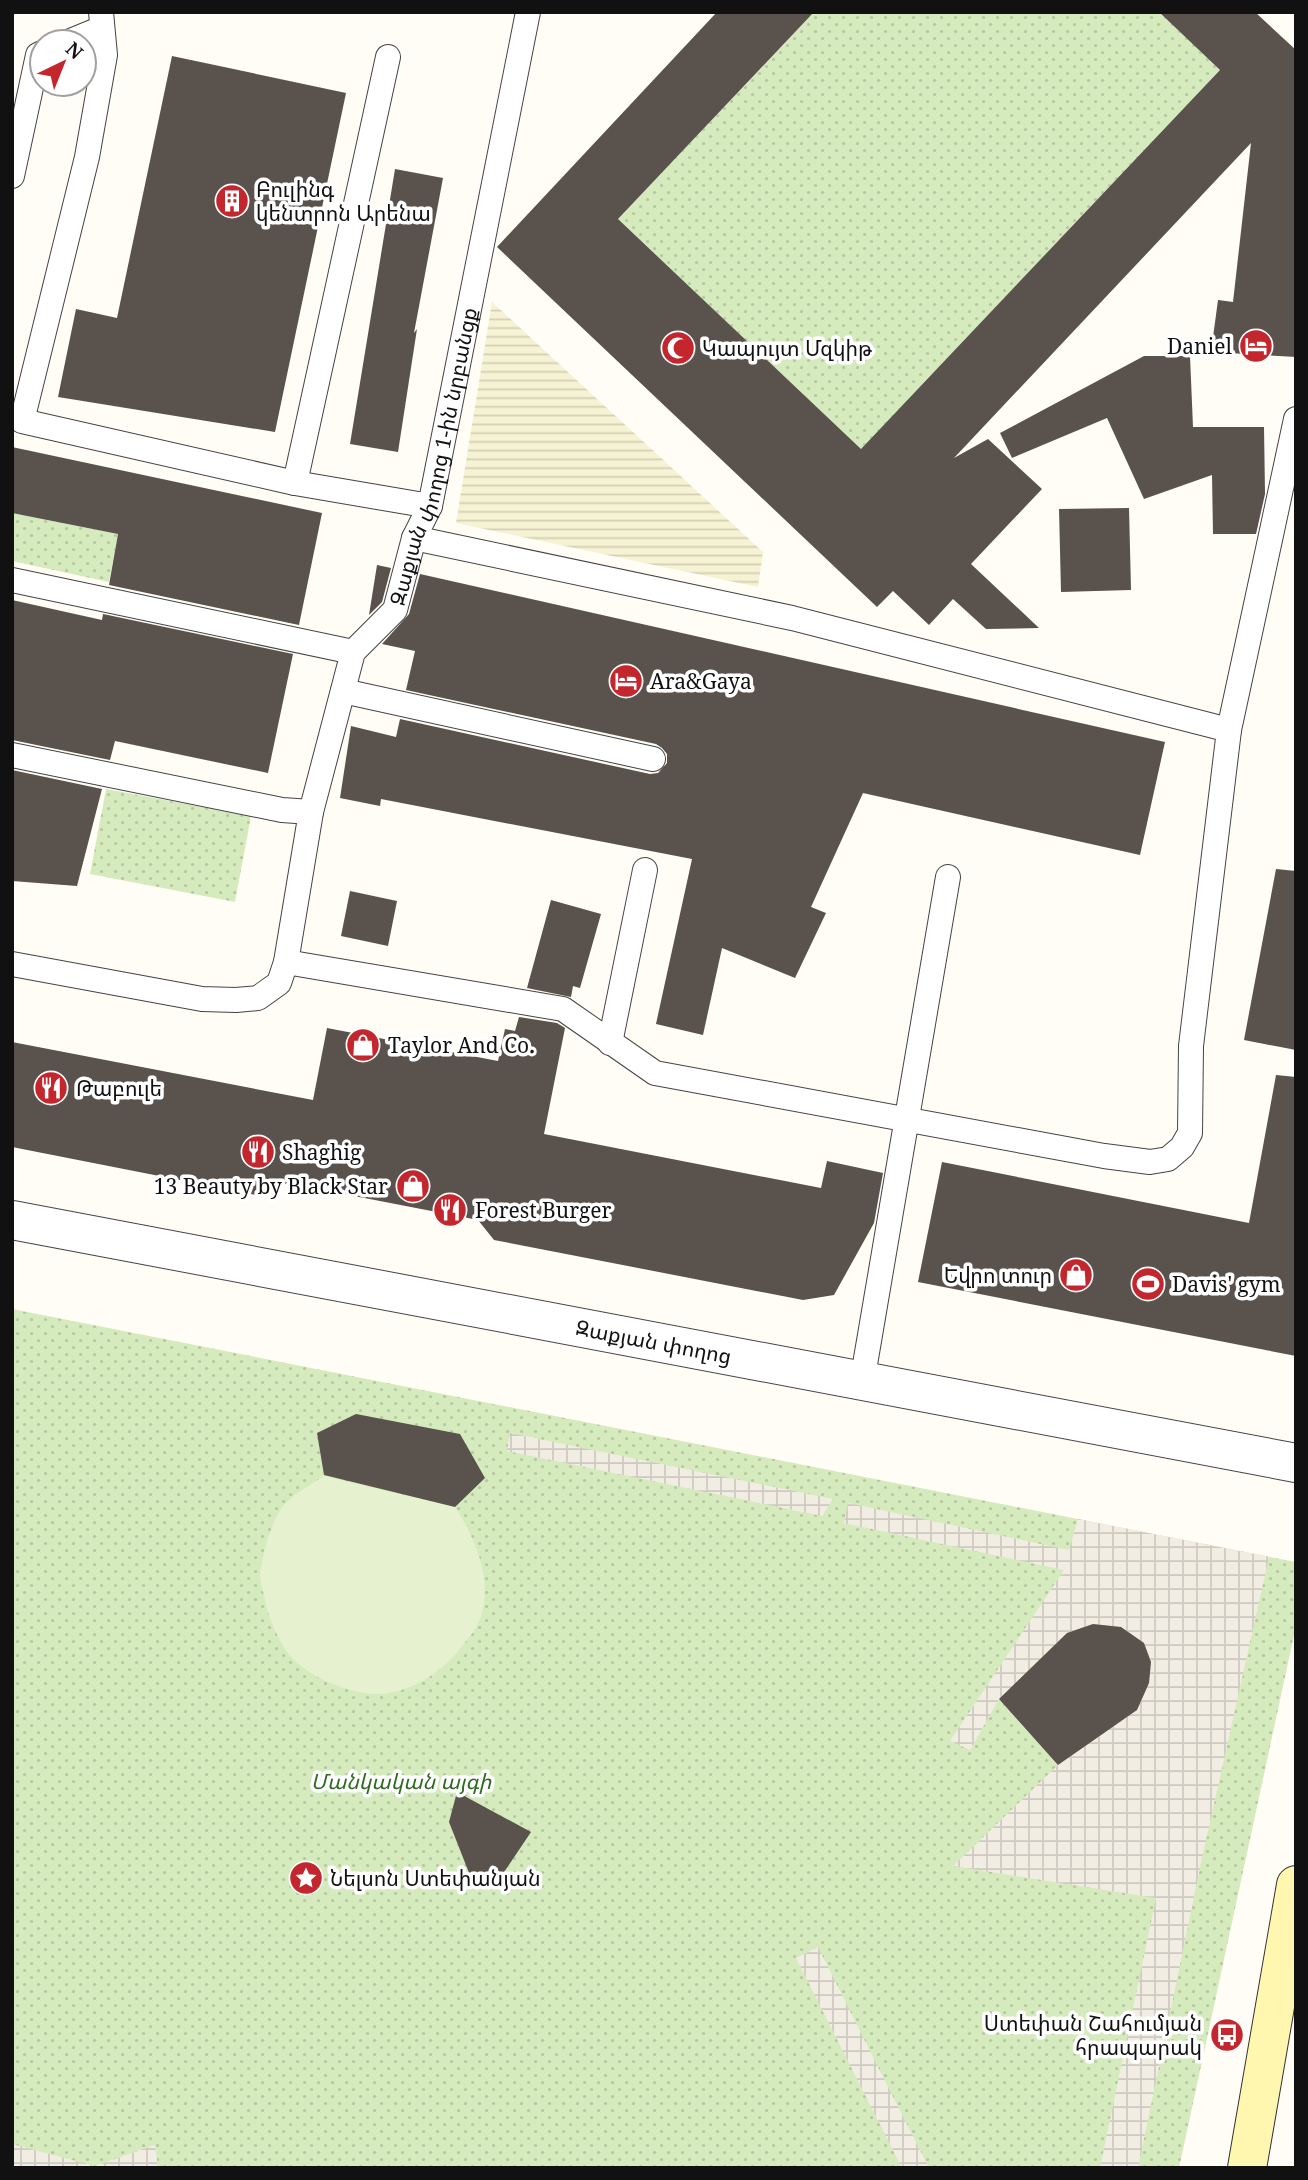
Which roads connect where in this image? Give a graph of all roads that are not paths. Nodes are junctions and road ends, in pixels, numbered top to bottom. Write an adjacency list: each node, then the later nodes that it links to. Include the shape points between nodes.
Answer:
1 (528, 12): 9 (lane, Զաքյան փողոց 1-ին նրբանցք)
2 (101, 20): 7 (lane, via 105,55 87,157)
3 (388, 57): 8 (lane)
4 (29, 98): 5 (lane)
5 (12, 176)
6 (1296, 419): 14 (lane)
7 (17, 420): 8 (lane)
8 (295, 482): 9 (lane)
9 (430, 506): 10 (lane, Զաքյան փողոց 1-ին նրբանցք)
10 (414, 538): 12 (lane, Զաքյան փողոց 1-ին նրբանցք, via 395,610); 14 (lane, via 792,618)
11 (12, 580): 12 (lane)
12 (353, 652): 13 (lane)
13 (343, 691): 16 (lane); 17 (lane)
14 (1229, 730): 23 (lane, via 1191,1046 1189,1133 1182,1147 1168,1159 1150,1162)
15 (12, 755): 17 (lane)
16 (653, 759)
17 (311, 812): 20 (lane)
18 (646, 870): 22 (lane)
19 (948, 877): 23 (lane)
20 (286, 962): 21 (lane, via 279,983 258,998 236,1000 202,999); 22 (lane, via 563,1009)
21 (12, 964)
22 (610, 1043): 23 (lane, via 655,1073)
23 (907, 1119): 25 (lane)
24 (12, 1220): 25 (street, Զաքյան փողոց)
25 (862, 1382): 26 (street, Զաքյան փողոց)
26 (1296, 1463)
27 (1296, 1885): 28 (main road)
28 (1247, 2168)

